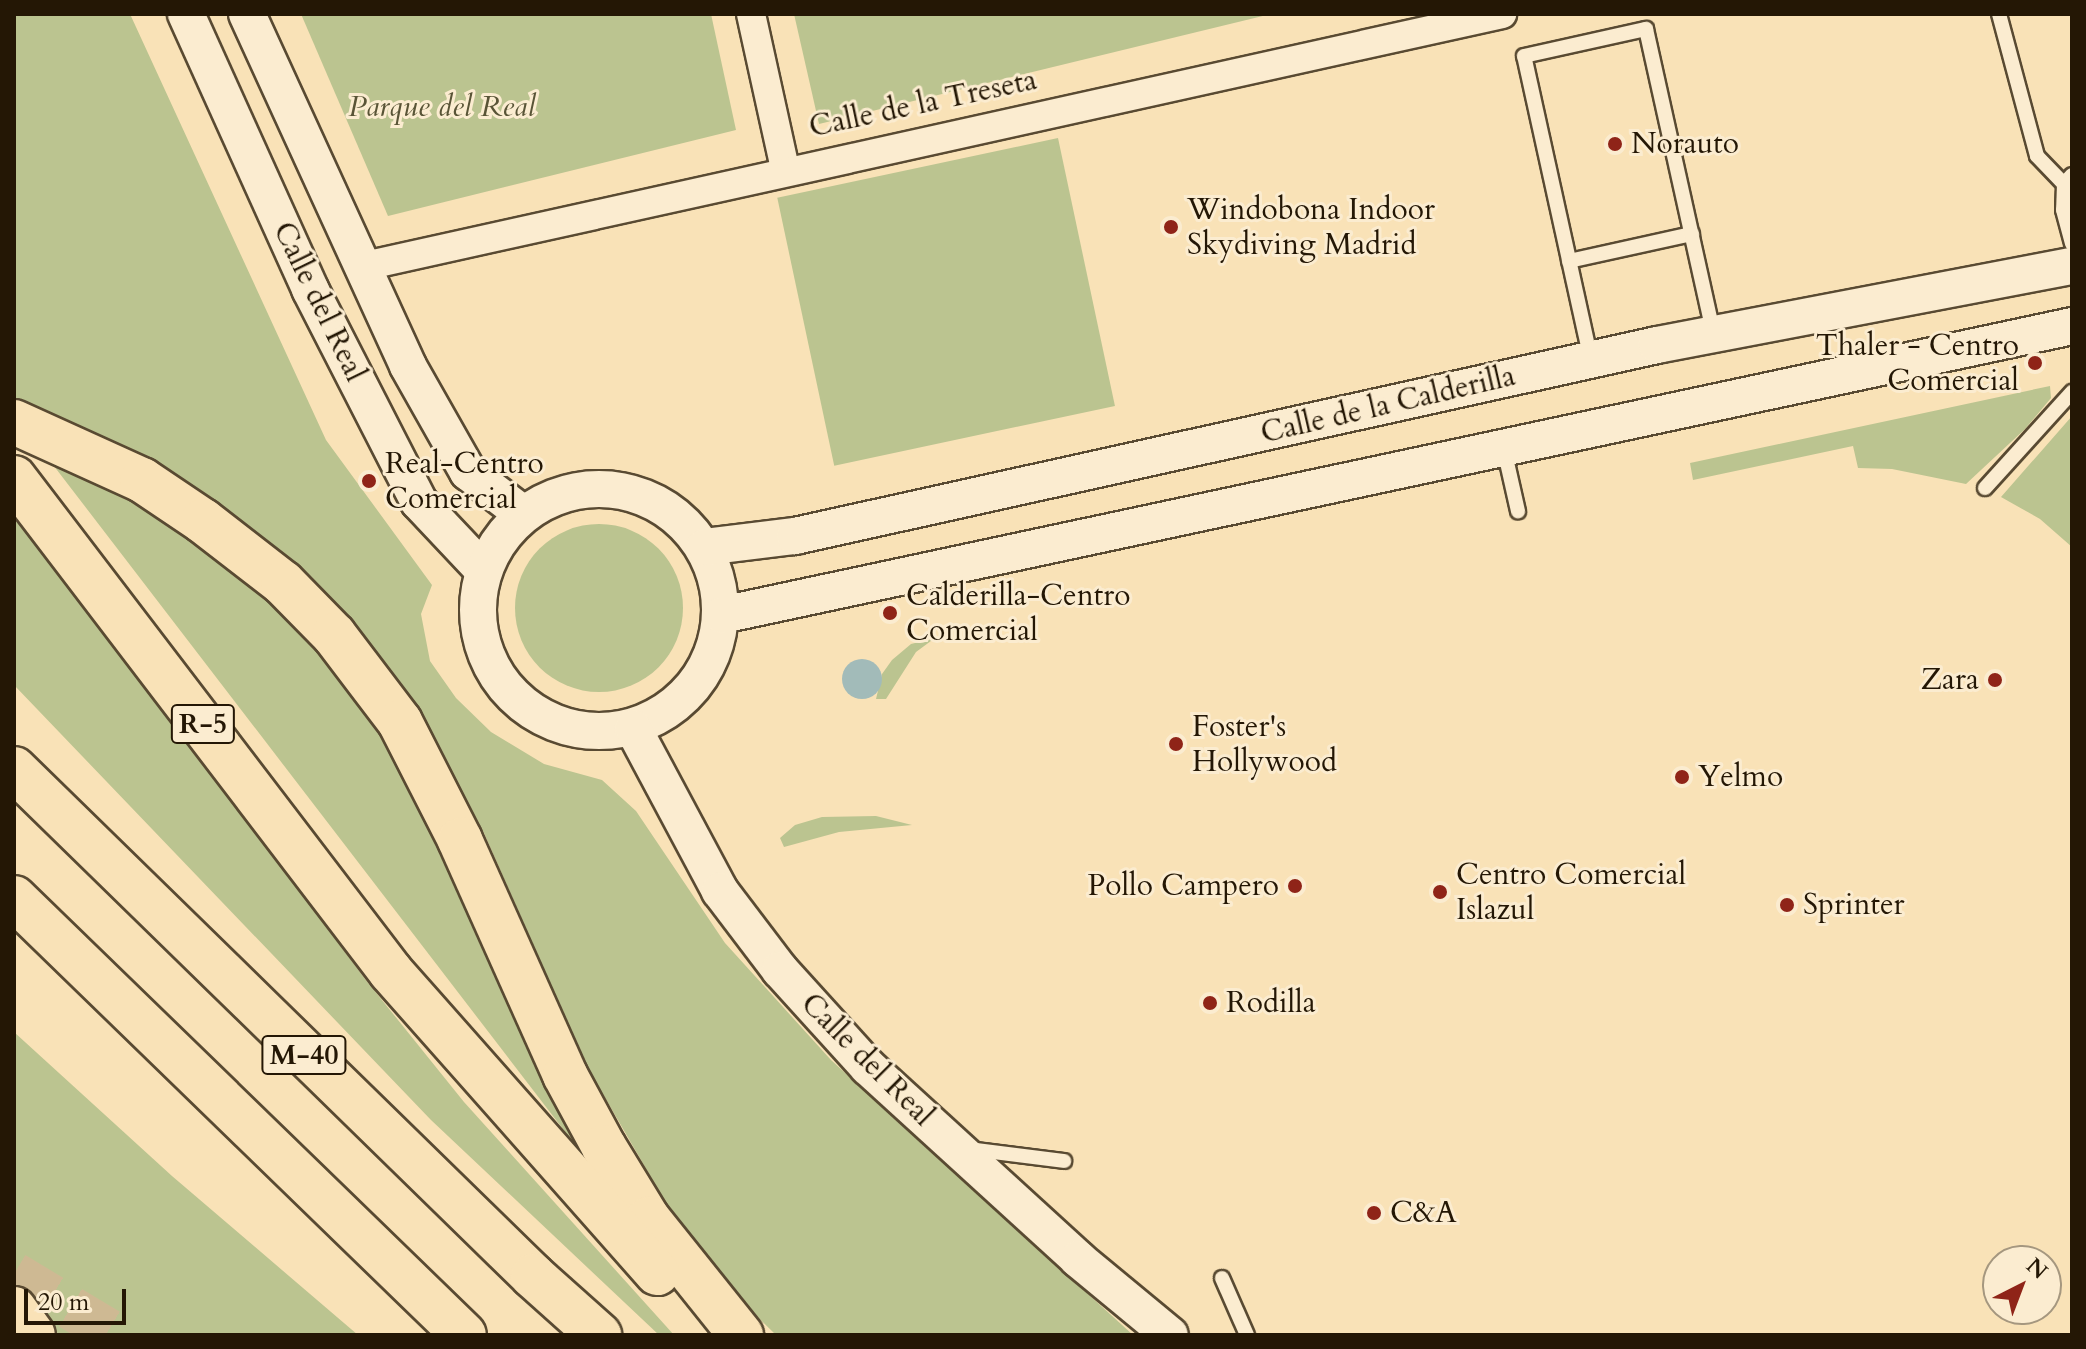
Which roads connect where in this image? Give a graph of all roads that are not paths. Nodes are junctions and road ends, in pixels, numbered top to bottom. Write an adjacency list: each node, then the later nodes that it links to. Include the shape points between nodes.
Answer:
1 (186, 14): 26 (street, Calle del Real, via 310,289 419,502)
2 (247, 14): 14 (street, Calle del Real)
3 (751, 14): 8 (street)
4 (1502, 14): 8 (street, Calle de la Treseta)
5 (1643, 14): 7 (lane)
6 (1999, 14): 9 (lane, via 2037,156)
7 (1646, 29): 10 (lane); 12 (lane, via 1524,56)
8 (785, 169): 14 (street, Calle de la Treseta)
9 (2068, 180): 11 (lane, via 2063,210)
10 (1692, 234): 12 (lane); 16 (lane)
11 (2072, 244)
12 (1569, 261): 17 (lane)
13 (2072, 266): 16 (street, Calle de la Calderilla)
14 (360, 267): 24 (street, Calle del Real, via 468,472)
15 (2072, 326): 20 (street, Calle de la Calderilla)
16 (1714, 335): 17 (street, Calle de la Calderilla)
17 (1591, 360): 25 (street, Calle de la Calderilla, via 795,536)
18 (2072, 392): 22 (lane)
19 (14, 422): 39 (highway, via 142,480 283,583 334,635 400,722 460,840 565,1075 604,1147 648,1219)
20 (1503, 444): 23 (lane); 27 (street, Calle de la Calderilla)
21 (14, 478): 38 (highway, R-5, via 391,972)
22 (1985, 488)
23 (1518, 511)
24 (523, 514): 25 (street, via 569,491 621,490 669,510); 26 (street, via 499,539)
25 (705, 547): 27 (street, via 718,580)
26 (483, 570): 28 (street, via 478,623 494,673 531,712 580,731)
27 (722, 615): 28 (street, via 709,664 686,694 678,704)
28 (633, 728): 31 (street, Calle del Real, via 720,891 780,970 868,1067)
29 (14, 769): 37 (highway, M-40, via 521,1266)
30 (14, 898): 36 (highway, M-40)
31 (956, 1148): 32 (lane); 40 (street, Calle del Real)
32 (1064, 1161)
33 (1222, 1278): 41 (lane)
34 (14, 1309): 35 (highway)
35 (33, 1335)
36 (464, 1335)
37 (599, 1335)
38 (717, 1335)
39 (741, 1335)
40 (1170, 1335)
41 (1247, 1335)

